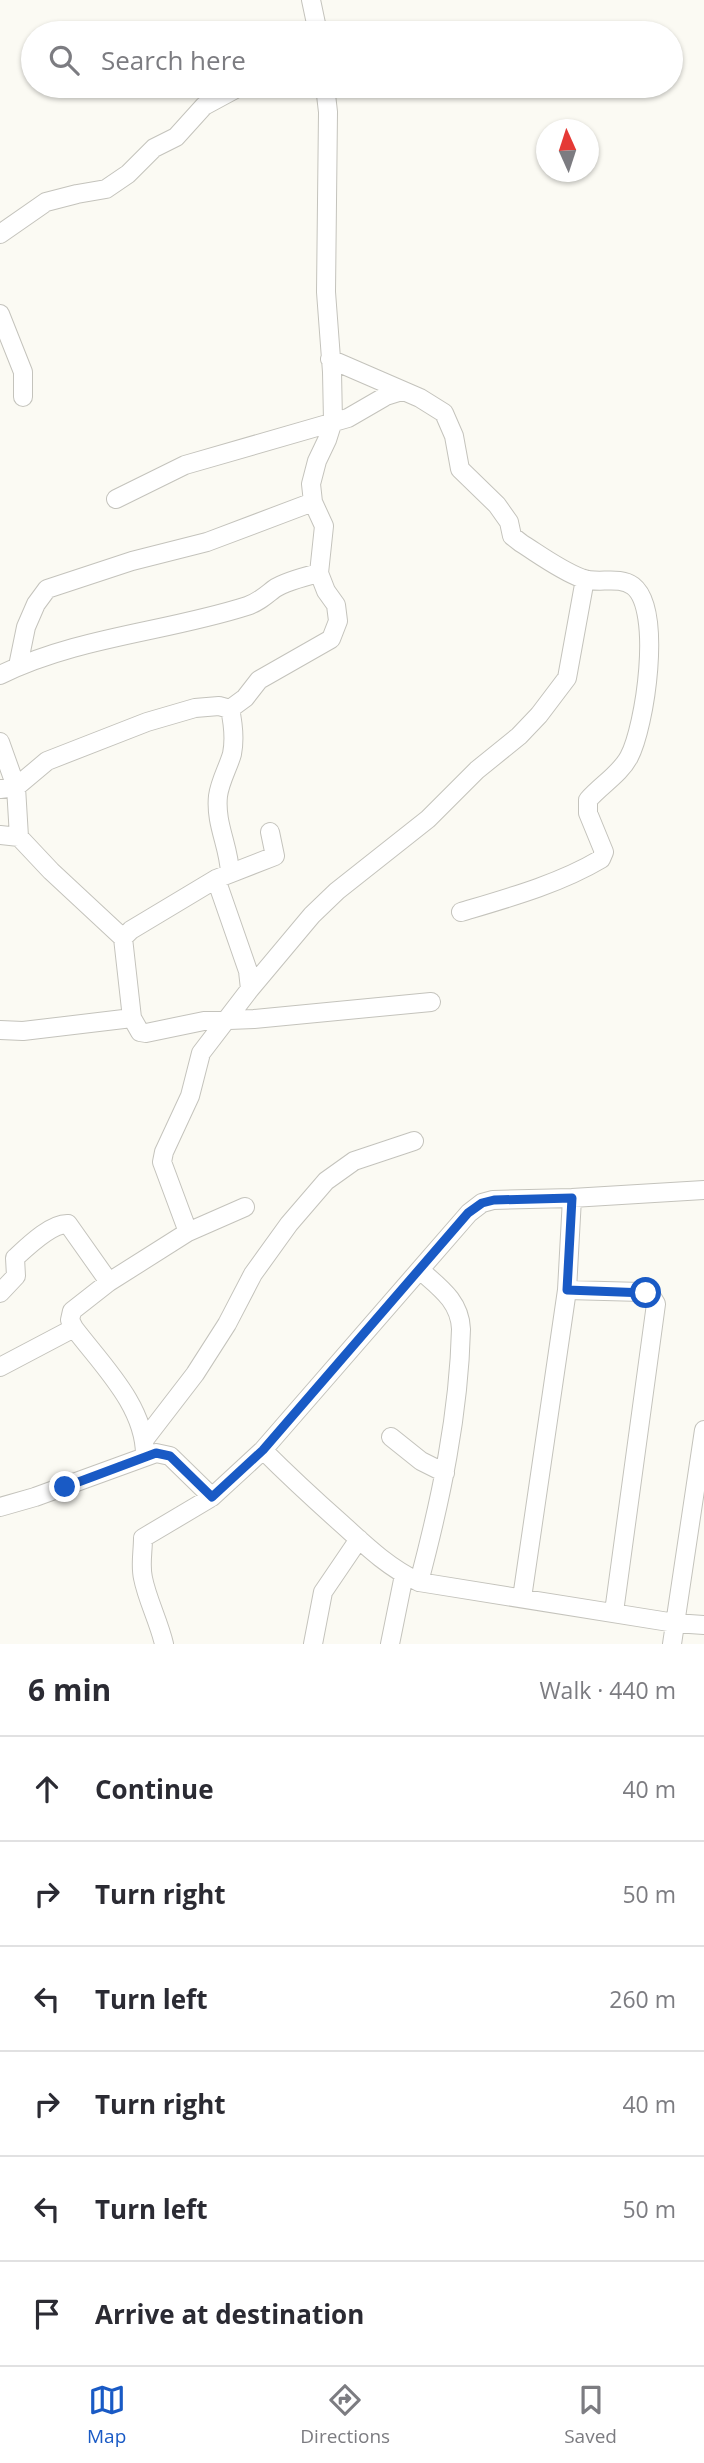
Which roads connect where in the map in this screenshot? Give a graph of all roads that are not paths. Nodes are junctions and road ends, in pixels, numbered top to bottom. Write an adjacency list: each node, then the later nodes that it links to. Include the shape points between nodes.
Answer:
1 (311, 0): 2 (street)
2 (315, 21)
3 (219, 98): 5 (street, via 106,189 46,202)
4 (326, 98): 7 (street)
5 (3, 224)
6 (0, 314): 9 (street, via 23,372)
7 (330, 359): 8 (street); 10 (street)
8 (402, 391): 10 (street, via 348,418); 14 (street, via 443,413 454,436 460,469 498,505 512,536)
9 (23, 397)
10 (332, 421): 11 (street, via 185,465); 12 (street, via 311,484)
11 (116, 499)
12 (313, 502): 13 (street, via 324,526); 15 (street, via 207,542 47,589 26,627)
13 (319, 573): 15 (street, via 283,584 249,605); 17 (street, via 336,605 338,621 331,639 259,680)
14 (585, 579): 24 (street, via 616,580 632,585 642,596 651,658 634,748 588,800 588,813 604,852 583,870); 26 (street, via 567,678 539,715 428,819 337,891)
15 (18, 666): 16 (street)
16 (0, 675)
17 (230, 709): 19 (street, via 195,708 147,722 47,761); 23 (street, via 232,752 218,796 218,822 230,860)
18 (0, 742): 19 (street)
19 (8, 788): 22 (street)
20 (270, 832): 23 (street, via 275,856)
21 (0, 835): 22 (street)
22 (19, 837): 25 (street)
23 (223, 876): 25 (street); 26 (street)
24 (461, 912)
25 (123, 938): 28 (street)
26 (250, 989): 29 (street)
27 (430, 1002): 29 (street)
28 (132, 1018): 29 (street, via 140,1032); 30 (street)
29 (227, 1019): 35 (street, via 201,1053 190,1096 162,1162)
30 (0, 1030)
31 (414, 1141): 44 (street, via 354,1161 326,1181 253,1274 227,1324)
32 (704, 1190): 33 (street)
33 (572, 1198): 36 (street, via 482,1203); 38 (street)
34 (244, 1208): 35 (street)
35 (188, 1232): 37 (street)
36 (420, 1270): 45 (street); 46 (street, via 452,1300 460,1320)
37 (109, 1282): 39 (street, via 64,1223 15,1258 16,1276); 40 (street, via 72,1311 69,1320)
38 (567, 1290): 51 (street); 52 (street, via 646,1293 656,1304)
39 (0, 1293)
40 (74, 1328): 41 (street); 44 (street, via 135,1411)
41 (0, 1367)
42 (704, 1430): 53 (street)
43 (391, 1437): 46 (street)
44 (145, 1447): 47 (street, via 170,1456); 48 (street, via 90,1478)
45 (263, 1450): 47 (street); 49 (street)
46 (445, 1473): 50 (street)
47 (212, 1497): 55 (street, via 142,1538 144,1583)
48 (0, 1507)
49 (359, 1539): 50 (street, via 396,1571); 56 (street, via 323,1592)
50 (412, 1578): 51 (street); 57 (street, via 397,1602)
51 (522, 1598): 52 (street)
52 (614, 1612): 53 (street)
53 (676, 1623): 54 (street); 58 (street)
54 (704, 1625)
55 (164, 1644)
56 (313, 1644)
57 (390, 1644)
58 (672, 1644)

